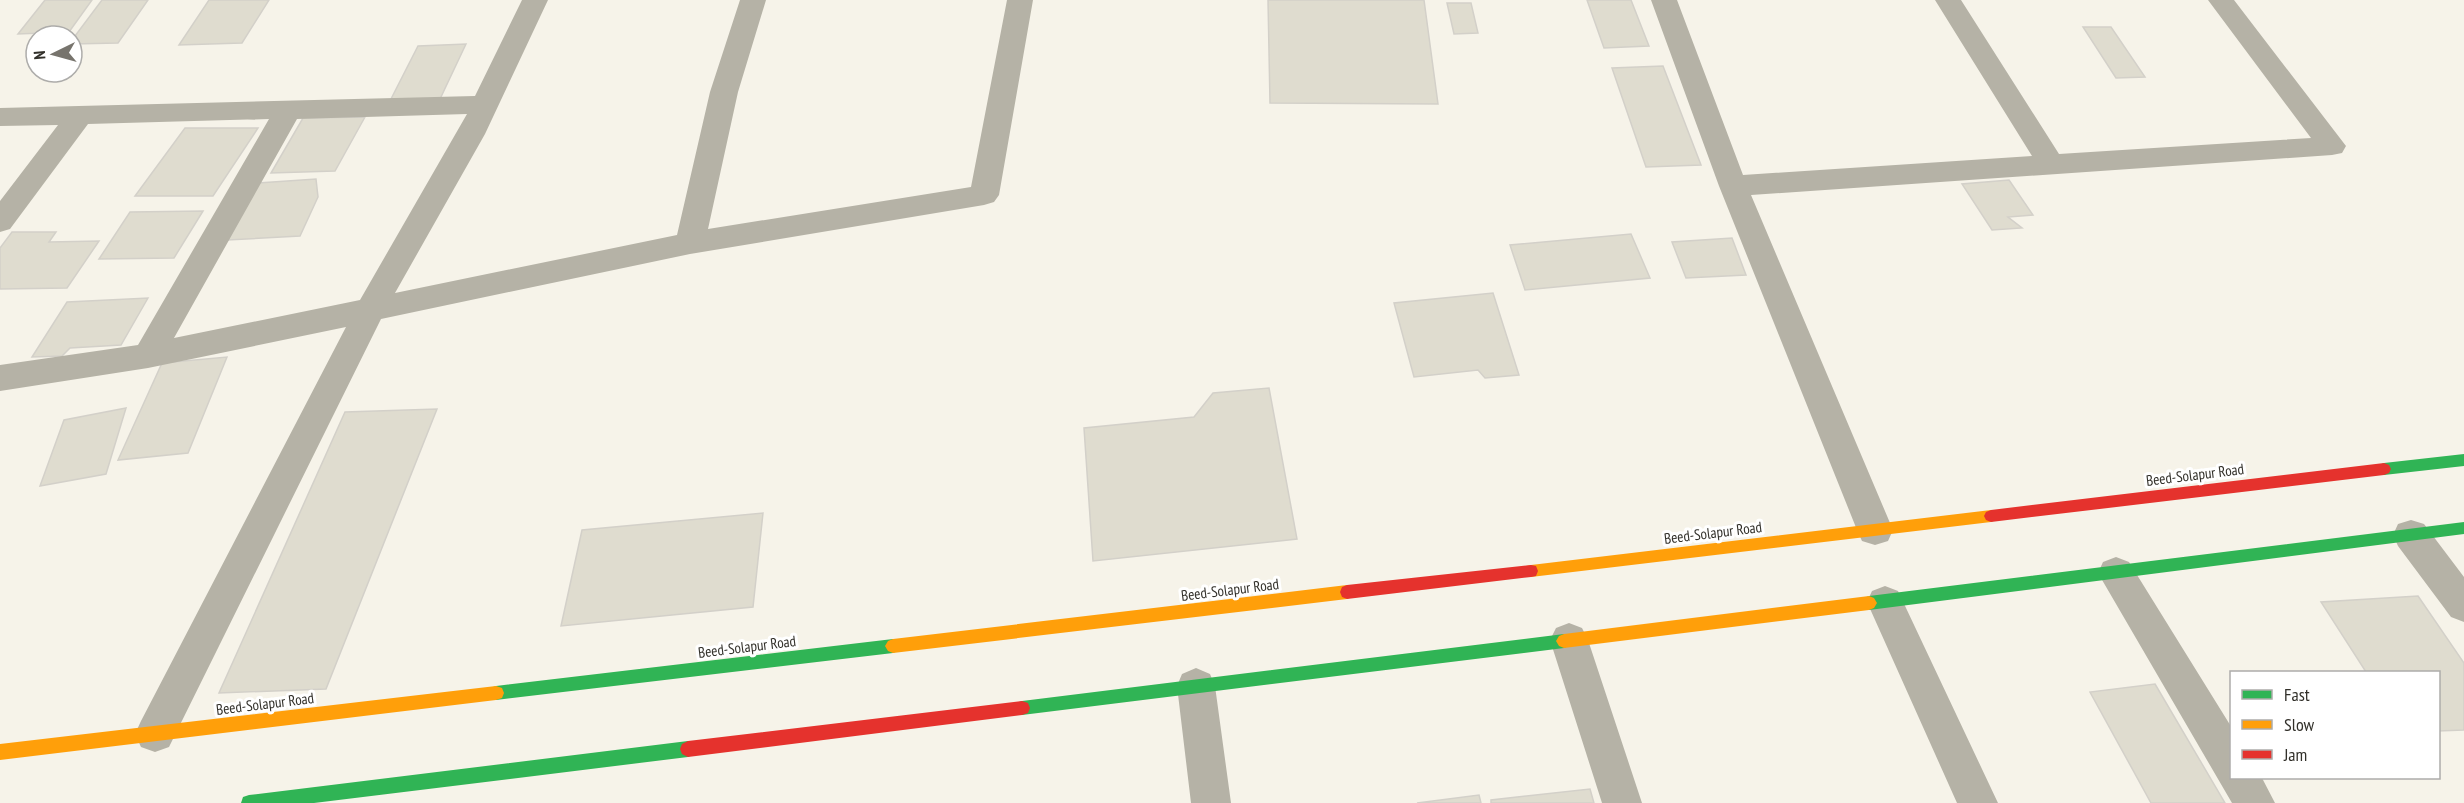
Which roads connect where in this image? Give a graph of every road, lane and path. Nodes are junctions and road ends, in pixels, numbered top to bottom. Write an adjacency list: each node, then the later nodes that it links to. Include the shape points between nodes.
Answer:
1 (535, 0): 7 (street)
2 (753, 0): 14 (street, via 724,92)
3 (1020, 0): 14 (street, via 984,195)
4 (1664, 0): 12 (street)
5 (1948, 0): 11 (street)
6 (2221, 0): 11 (street, via 2332,146)
7 (485, 105): 8 (street); 15 (street)
8 (288, 110): 9 (street); 16 (street)
9 (80, 115): 10 (street); 13 (street)
10 (0, 117)
11 (2052, 166): 12 (street)
12 (1732, 186): 20 (street)
13 (0, 222)
14 (690, 243): 15 (street)
15 (371, 308): 16 (street); 27 (street)
16 (148, 357): 17 (street)
17 (0, 378)
18 (2464, 460): 20 (main road, Beed-Solapur Road)
19 (2464, 528): 21 (main road)
20 (1875, 530): 27 (main road, Beed-Solapur Road)
21 (2411, 535): 22 (main road); 24 (street)
22 (2116, 573): 23 (main road); 29 (street)
23 (1886, 602): 25 (main road); 34 (street)
24 (2464, 606)
25 (1569, 640): 26 (main road); 33 (street)
26 (1196, 686): 31 (main road); 32 (street)
27 (155, 734): 28 (main road, Beed-Solapur Road)
28 (0, 752)
29 (2230, 762)
30 (2240, 779): 35 (street)
31 (249, 803)
32 (1211, 803)
33 (1622, 803)
34 (1978, 803)
35 (2255, 803)

